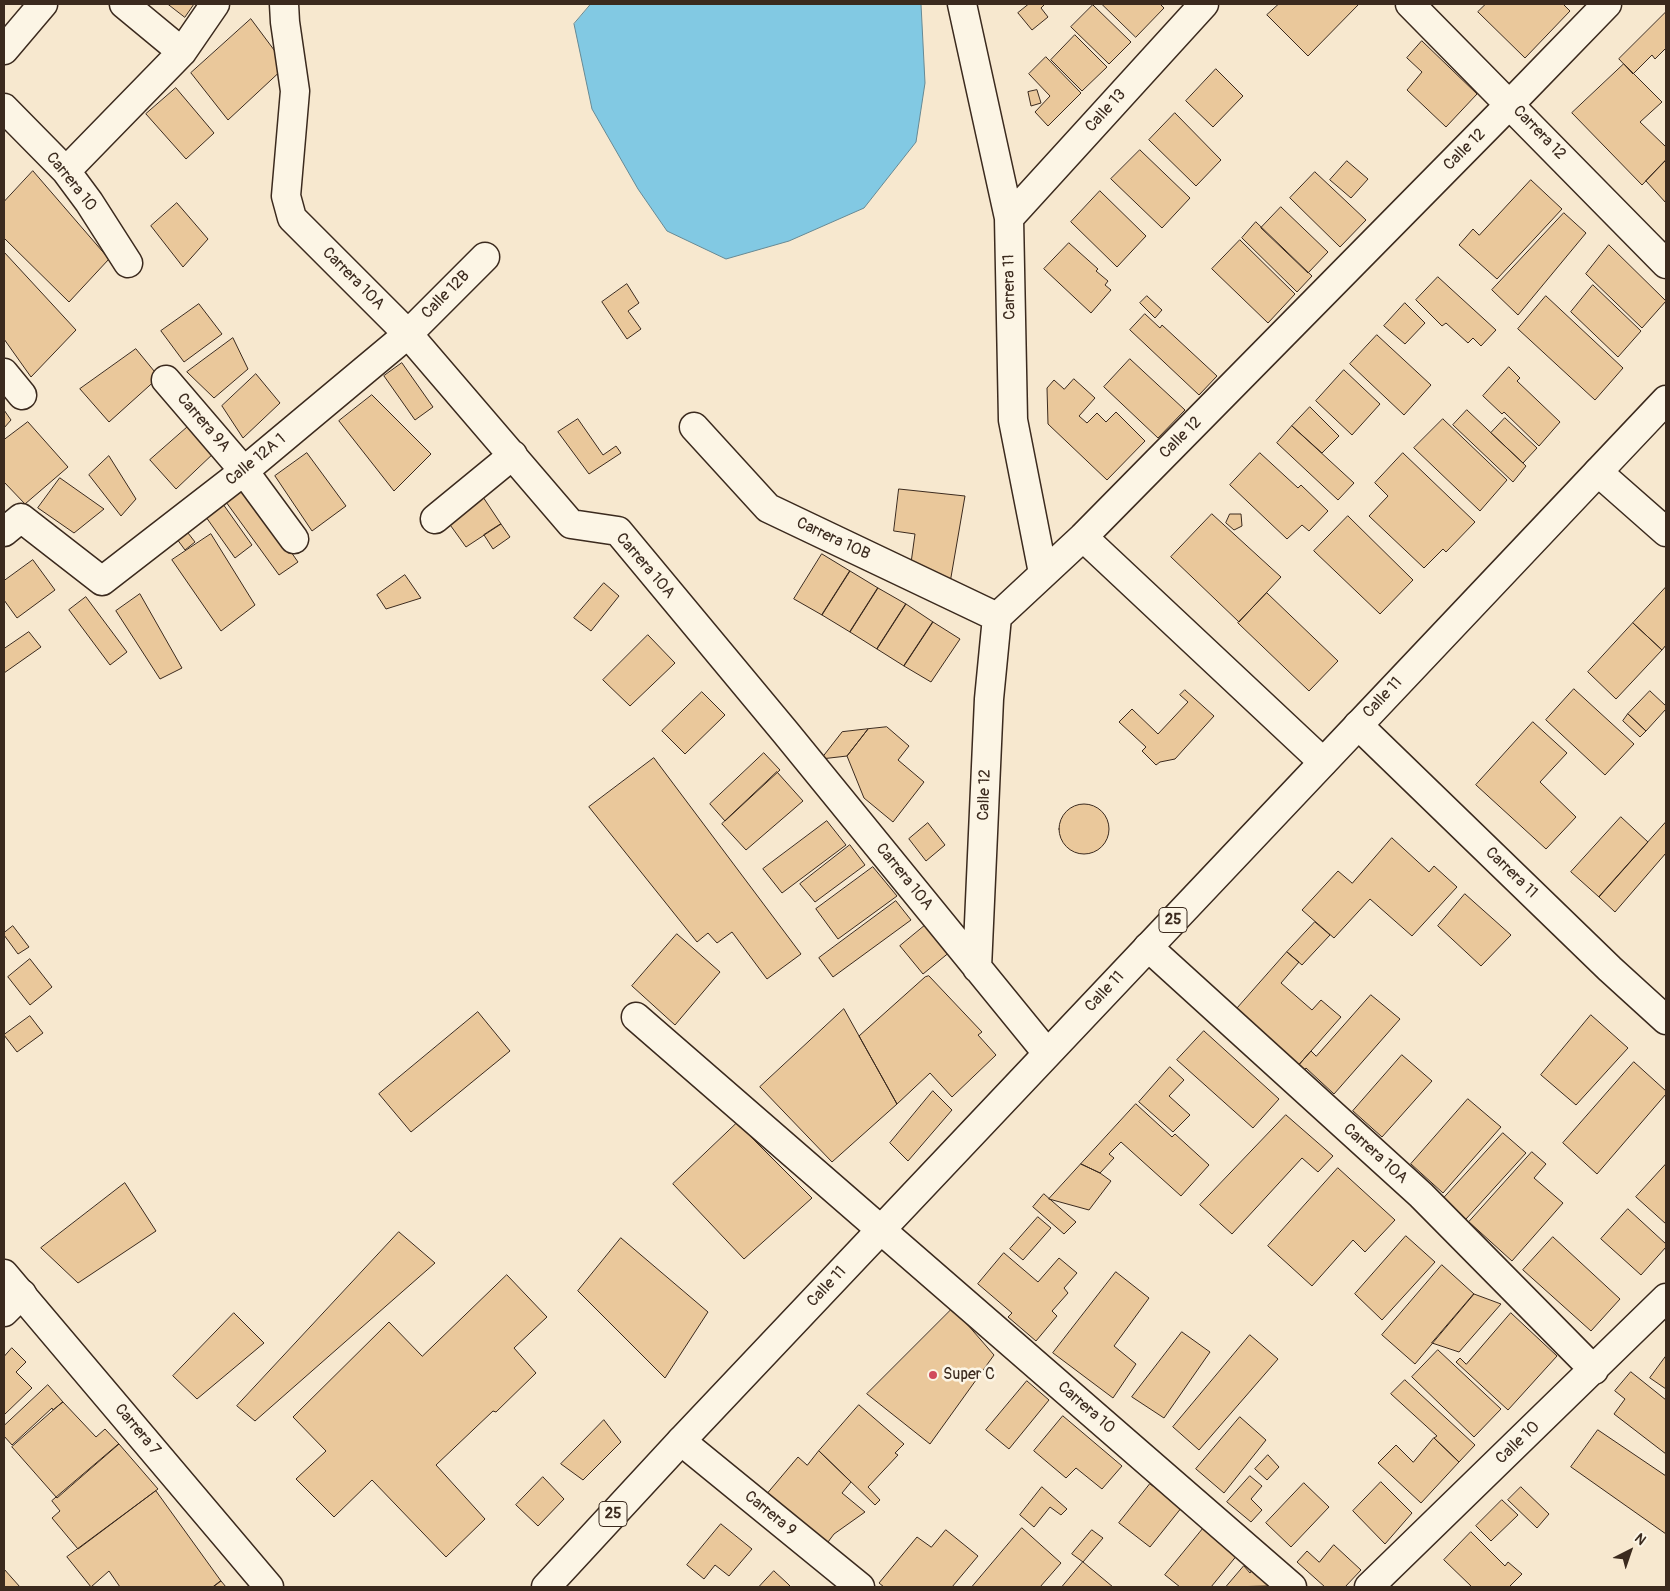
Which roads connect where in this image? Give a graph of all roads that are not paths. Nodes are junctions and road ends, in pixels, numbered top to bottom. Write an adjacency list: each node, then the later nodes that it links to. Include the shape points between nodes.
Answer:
1 (43, 4): 9 (street)
2 (124, 4): 10 (street)
3 (215, 4): 10 (street)
4 (284, 4): 18 (street, Carrera 10A, via 295,92 286,196 292,218)
5 (962, 4): 14 (street, Carrera 11)
6 (1204, 4): 14 (street, Calle 13)
7 (1410, 4): 11 (street, Carrera 12)
8 (1607, 4): 11 (street, Calle 12)
9 (4, 50)
10 (182, 52): 13 (street)
11 (1510, 104): 17 (street, Carrera 12); 30 (street, Calle 12)
12 (4, 108): 13 (street, Carrera 10)
13 (66, 171): 16 (street, Carrera 10)
14 (1009, 218): 32 (street, Carrera 11, via 1013,420)
15 (484, 257): 18 (street, Calle 12B)
16 (128, 263)
17 (1666, 264)
18 (408, 334): 24 (street, Carrera 10A); 25 (street, Calle 12A 1)
19 (4, 373): 21 (street)
20 (166, 380): 25 (street, Carrera 9A)
21 (22, 395)
22 (1666, 400): 26 (street, Calle 11 / 25)
23 (694, 427): 33 (street, Carrera 10B, via 768,508)
24 (512, 455): 27 (street); 37 (street, Carrera 10A, via 571,524 618,531)
25 (244, 471): 28 (street, Calle 12A 1, via 102,581); 31 (street, Carrera 9A)
26 (1598, 472): 29 (street); 34 (street, Calle 11 / 25)
27 (435, 519)
28 (13, 525)
29 (1666, 532)
30 (1083, 536): 32 (street, Calle 12); 35 (street)
31 (294, 539)
32 (1043, 573): 33 (street, Calle 12)
33 (997, 617): 37 (street, Calle 12, via 989,699)
34 (1358, 725): 35 (street, Calle 11 / 25); 39 (street, Carrera 11)
35 (1323, 762): 36 (street, Calle 11 / 25)
36 (1148, 947): 40 (street, Calle 11 / 25); 45 (street, Carrera 10A, via 1421,1196)
37 (977, 968): 40 (street, Carrera 10A)
38 (636, 1017): 41 (street, Carrera 10)
39 (1666, 1020)
40 (1047, 1054): 41 (street, Calle 11 / 25)
41 (881, 1230): 46 (street, Calle 11 / 25); 50 (street, Carrera 10)
42 (4, 1274): 44 (street, Carrera 7)
43 (1666, 1298): 45 (street, Calle 10)
44 (13, 1303): 47 (street, Carrera 7)
45 (1594, 1370): 51 (street, Calle 10)
46 (681, 1441): 48 (street, Calle 11 / 25); 49 (street, Carrera 9)
47 (269, 1587)
48 (546, 1587)
49 (860, 1587)
50 (1292, 1587)
51 (1369, 1587)

